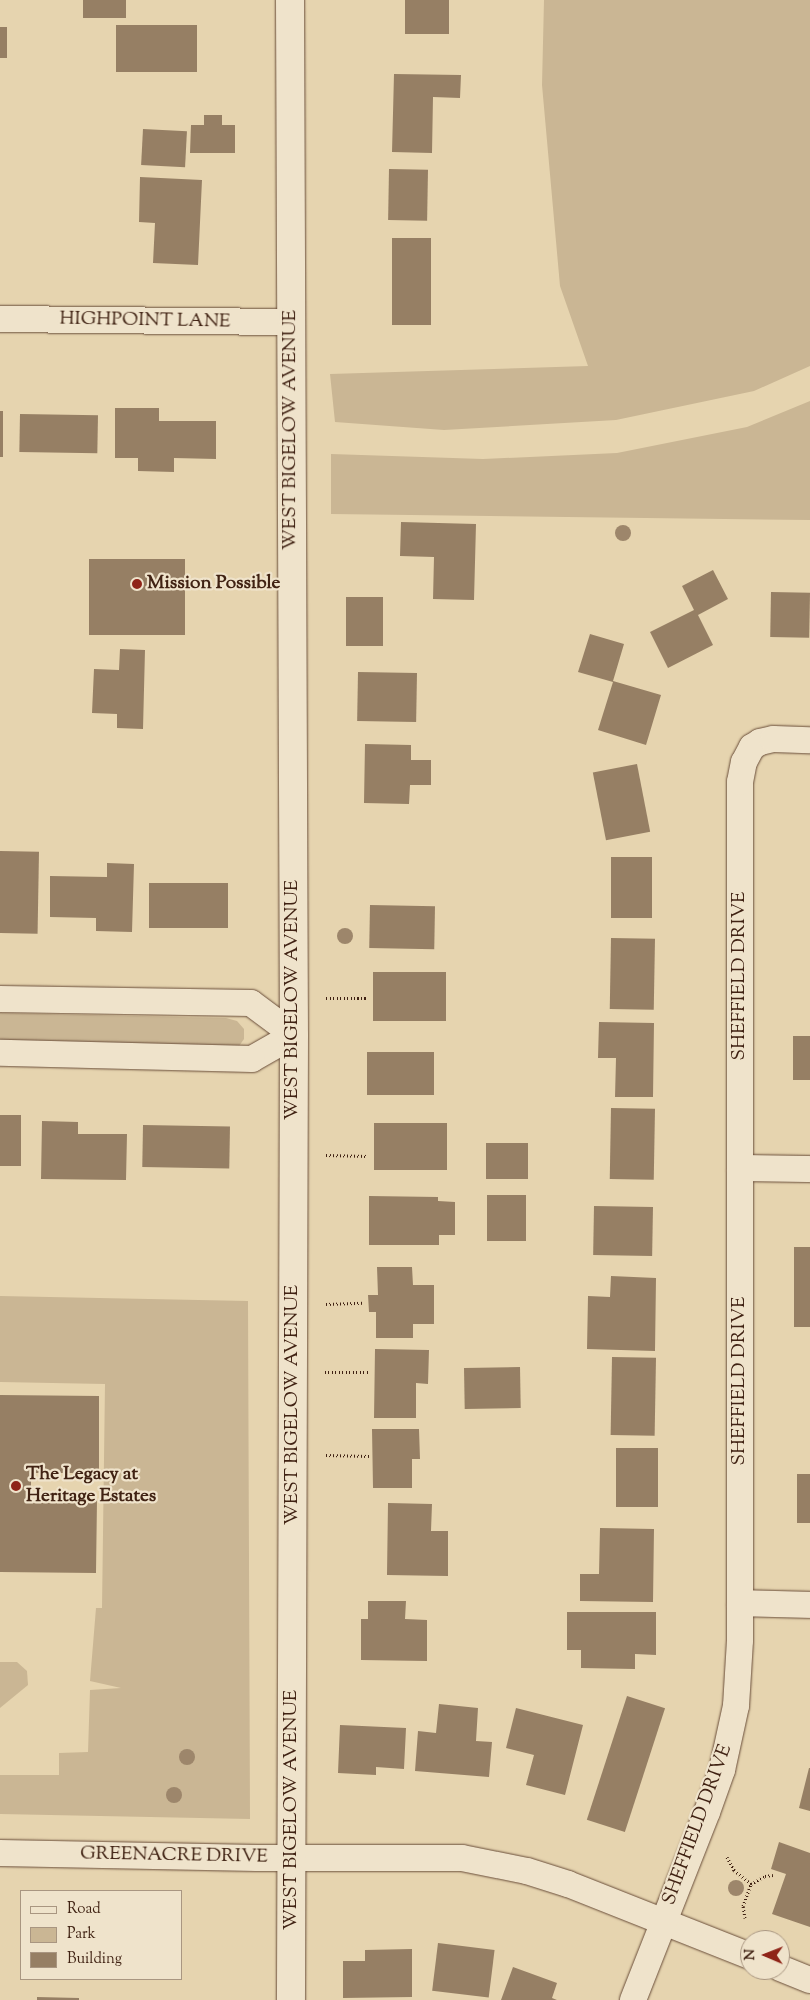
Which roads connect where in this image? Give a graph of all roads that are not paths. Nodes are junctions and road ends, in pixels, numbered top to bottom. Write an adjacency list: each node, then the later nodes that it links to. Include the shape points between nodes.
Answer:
1 (290, 0): 3 (main road, WEST BIGELOW AVENUE)
2 (0, 319): 3 (street, HIGHPOINT LANE)
3 (291, 322): 6 (main road, WEST BIGELOW AVENUE)
4 (810, 740): 8 (street, SHEFFIELD DRIVE, via 760,742 752,747 744,762 740,782)
5 (0, 999): 6 (street, via 251,1003)
6 (294, 1035): 7 (street, via 252,1059); 13 (main road, WEST BIGELOW AVENUE)
7 (0, 1054)
8 (740, 1168): 9 (street); 10 (street, SHEFFIELD DRIVE)
9 (810, 1169)
10 (740, 1603): 11 (street); 14 (street, SHEFFIELD DRIVE, via 733,1728 707,1812)
11 (810, 1604)
12 (0, 1853): 13 (street, GREENACRE DRIVE)
13 (291, 1858): 14 (street, GREENACRE DRIVE, via 423,1857 494,1863 568,1884); 18 (main road, WEST BIGELOW AVENUE)
14 (663, 1922): 15 (street, GREENACRE DRIVE); 19 (street, SHEFFIELD DRIVE)
15 (740, 1952)
16 (790, 1972): 17 (street)
17 (810, 1980)
18 (291, 2000)
19 (633, 2000)

